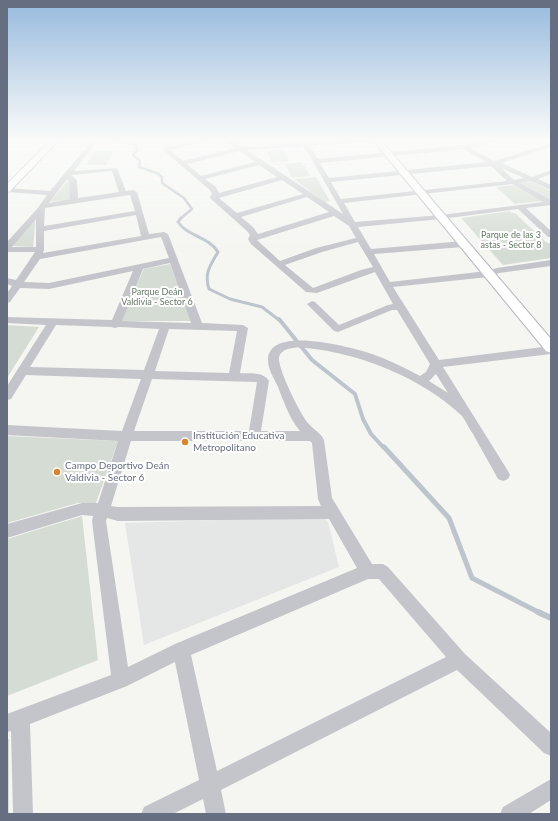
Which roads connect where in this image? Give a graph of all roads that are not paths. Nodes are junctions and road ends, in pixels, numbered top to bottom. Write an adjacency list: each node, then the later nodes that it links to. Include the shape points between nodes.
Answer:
1 (18, 177): 17 (street)
2 (65, 177): 18 (street)
3 (71, 177): 23 (street)
4 (118, 177): 19 (street)
5 (325, 177): 14 (street)
6 (356, 177): 14 (street)
7 (408, 177): 20 (street)
8 (509, 177): 15 (street)
9 (528, 177): 13 (street)
10 (537, 177): 13 (street)
11 (200, 178): 22 (street, via 213,189 216,194)
12 (284, 178): 21 (street); 22 (street)
13 (532, 179): 15 (street); 16 (street)
14 (326, 180): 24 (street)
15 (514, 182): 20 (street); 25 (street)
16 (551, 188)
17 (7, 189): 18 (street)
18 (52, 193): 27 (street)
19 (123, 193): 23 (street); 28 (street, via 133,192)
20 (422, 193): 24 (street); 31 (street)
21 (308, 195): 29 (street); 30 (street)
22 (214, 197): 30 (street)
23 (74, 201): 27 (street)
24 (340, 201): 32 (street)
25 (551, 203): 26 (street)
26 (520, 207): 31 (street); 34 (street)
27 (41, 208): 33 (street); 39 (street)
28 (140, 212): 33 (street); 35 (street)
29 (334, 213): 32 (street); 36 (street)
30 (235, 216): 36 (street, via 250,229 254,235)
31 (441, 217): 32 (street); 38 (street)
32 (354, 225): 37 (street)
33 (41, 229): 41 (street)
34 (551, 235)
35 (146, 237): 41 (street); 42 (street, via 165,234)
36 (252, 239): 44 (street)
37 (360, 239): 40 (street); 44 (street)
38 (463, 244): 40 (street); 47 (street)
39 (7, 248): 41 (street)
40 (369, 252): 46 (street)
41 (39, 253): 49 (street)
42 (173, 260): 45 (street); 58 (street)
43 (551, 263): 47 (street)
44 (279, 264): 46 (street, via 311,292)
45 (139, 268): 49 (street, via 49,286); 56 (street)
46 (378, 269): 50 (street)
47 (489, 274): 50 (street); 59 (street)
48 (7, 282): 49 (street)
49 (18, 285): 51 (street)
50 (388, 285): 53 (street)
51 (7, 300)
52 (312, 304): 53 (street, via 338,329 391,307)
53 (400, 307): 60 (street)
54 (7, 320): 55 (street)
55 (52, 323): 56 (street); 61 (street)
56 (114, 325): 57 (street)
57 (165, 326): 58 (street); 62 (street)
58 (198, 327): 63 (street, via 243,328)
59 (551, 349): 60 (street)
60 (435, 364): 64 (street, via 432,374); 66 (street)
61 (23, 370): 62 (street); 65 (street)
62 (148, 376): 63 (street); 68 (street)
63 (234, 377): 70 (street, via 260,378 263,381)
64 (420, 380): 66 (street); 69 (street, via 367,357 299,343 281,347 274,358 276,368 289,402)
65 (7, 396)
66 (467, 414): 71 (street)
67 (7, 430): 68 (street)
68 (126, 436): 70 (street); 72 (street)
69 (311, 436): 70 (street); 73 (street, via 319,443 324,499)
70 (254, 437)
71 (503, 475)
72 (102, 510): 73 (street, via 118,514); 74 (street, via 82,509); 78 (street, via 99,521)
73 (332, 512): 75 (street)
74 (7, 531)
75 (368, 571): 76 (street); 77 (street, via 383,572)
76 (181, 650): 78 (street); 81 (street)
77 (459, 660): 80 (street); 81 (street)
78 (122, 680): 79 (street)
79 (14, 720): 83 (street)
80 (551, 746)
81 (210, 785): 84 (street); 85 (street)
82 (551, 789): 86 (street)
83 (23, 814)
84 (151, 814)
85 (216, 814)
86 (510, 814)

